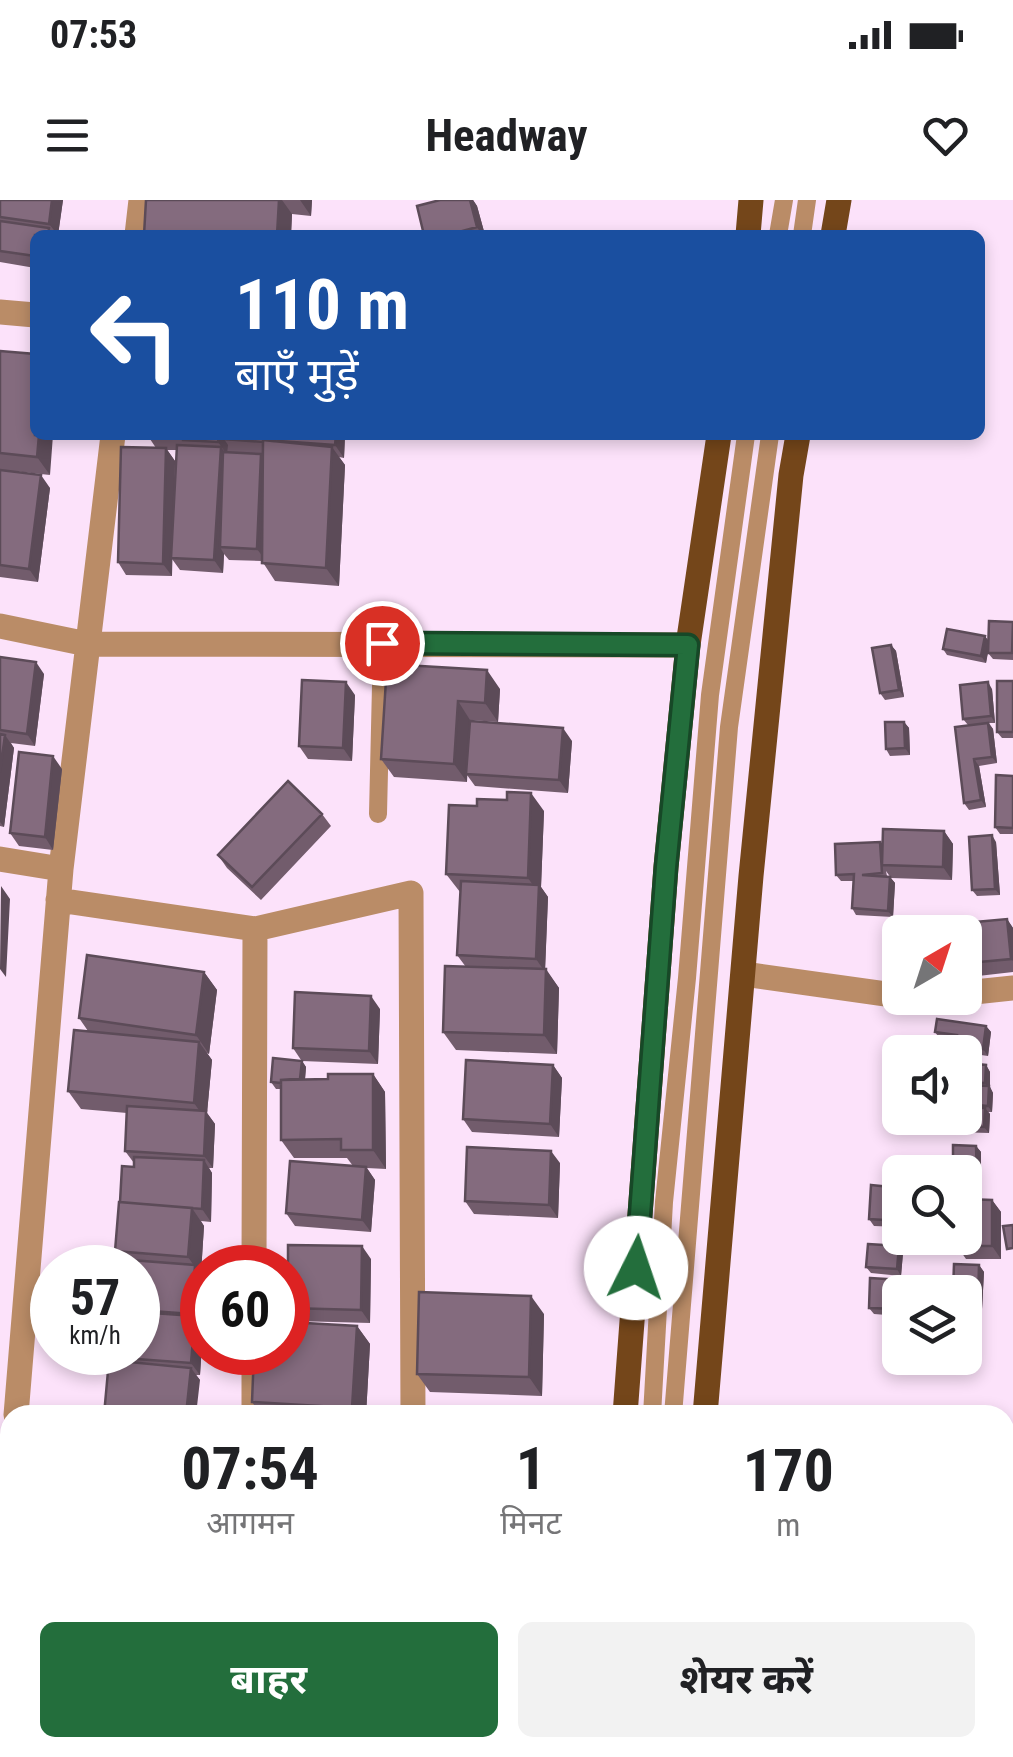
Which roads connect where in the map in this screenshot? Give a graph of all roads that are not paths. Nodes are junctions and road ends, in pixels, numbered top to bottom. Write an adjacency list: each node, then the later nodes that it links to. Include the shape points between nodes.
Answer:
1 (142, 200): 6 (street)
2 (752, 200): 7 (main road)
3 (784, 200): 8 (lane)
4 (807, 200): 9 (lane)
5 (839, 200): 10 (main road)
6 (138, 230)
7 (749, 230)
8 (779, 230)
9 (803, 230)
10 (833, 230)
11 (0, 312): 12 (street)
12 (30, 315)
13 (111, 440): 20 (street)
14 (719, 440): 21 (main road)
15 (745, 440): 37 (lane, via 710,695)
16 (769, 440): 38 (lane, via 728,728)
17 (797, 440): 27 (main road)
18 (0, 626): 20 (street)
19 (382, 643): 20 (street); 21 (street); 22 (lane)
20 (86, 644): 24 (street)
21 (688, 645): 36 (main road)
22 (378, 814)
23 (0, 859): 24 (street)
24 (61, 869): 25 (street)
25 (58, 900): 26 (street); 33 (street)
26 (255, 929): 31 (street); 35 (street, via 411,893)
27 (744, 974): 30 (street); 39 (main road)
28 (1013, 988): 29 (street)
29 (982, 991)
30 (882, 993)
31 (254, 1245)
32 (254, 1375): 34 (street)
33 (17, 1405)
34 (254, 1405)
35 (414, 1405)
36 (626, 1405)
37 (653, 1405)
38 (675, 1405)
39 (707, 1405)

